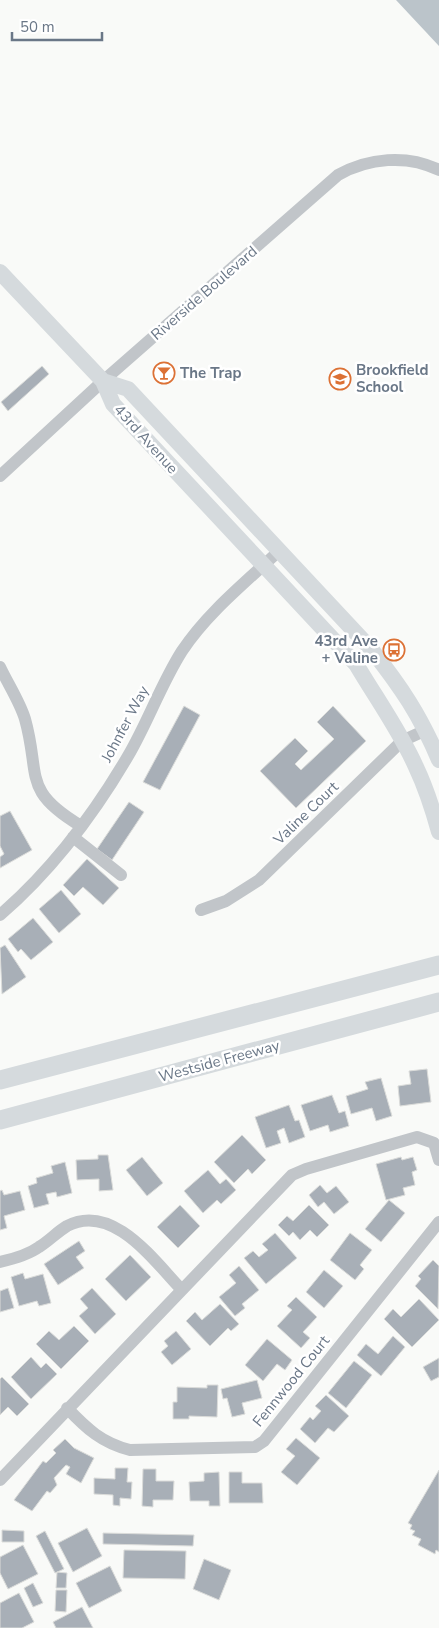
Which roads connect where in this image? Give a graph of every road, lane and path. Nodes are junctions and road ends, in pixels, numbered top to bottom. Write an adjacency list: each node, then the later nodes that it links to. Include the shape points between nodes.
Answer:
1 (439, 170): 3 (street, Riverside Boulevard, via 415,162 384,160 368,162 338,175)
2 (0, 272): 3 (main road)
3 (103, 381): 4 (street, Riverside Boulevard); 5 (main road, 43rd Avenue, via 128,389); 6 (main road, 43rd Avenue, via 113,404)
4 (0, 476)
5 (280, 550): 6 (street, Johnfer Way); 8 (main road, 43rd Avenue, via 397,680)
6 (264, 565): 9 (main road, 43rd Avenue, via 356,664); 11 (street, Johnfer Way, via 211,614 182,652 128,755)
7 (0, 667): 11 (street, via 25,718 41,794)
8 (426, 730): 9 (street, Valine Court); 10 (main road, 43rd Avenue)
9 (402, 741): 12 (main road, 43rd Avenue, via 429,798); 15 (street, Valine Court, via 259,880 226,902)
10 (439, 760)
11 (81, 826): 13 (street, Johnfer Way)
12 (439, 832)
13 (73, 837): 14 (street); 16 (street, Johnfer Way, via 41,875)
14 (121, 875)
15 (201, 910)
16 (0, 913)
17 (435, 966): 19 (highway)
18 (439, 1002): 20 (highway, Westside Freeway)
19 (0, 1080)
20 (0, 1120)
21 (439, 1160): 24 (street, via 434,1143 417,1138 292,1175)
22 (439, 1222): 25 (street, Fennwood Court, via 264,1441 254,1447 130,1450 99,1438)
23 (0, 1262): 24 (street, via 37,1249 68,1226 96,1220 122,1230)
24 (182, 1290): 25 (street)
25 (67, 1408): 26 (street)
26 (0, 1480)

